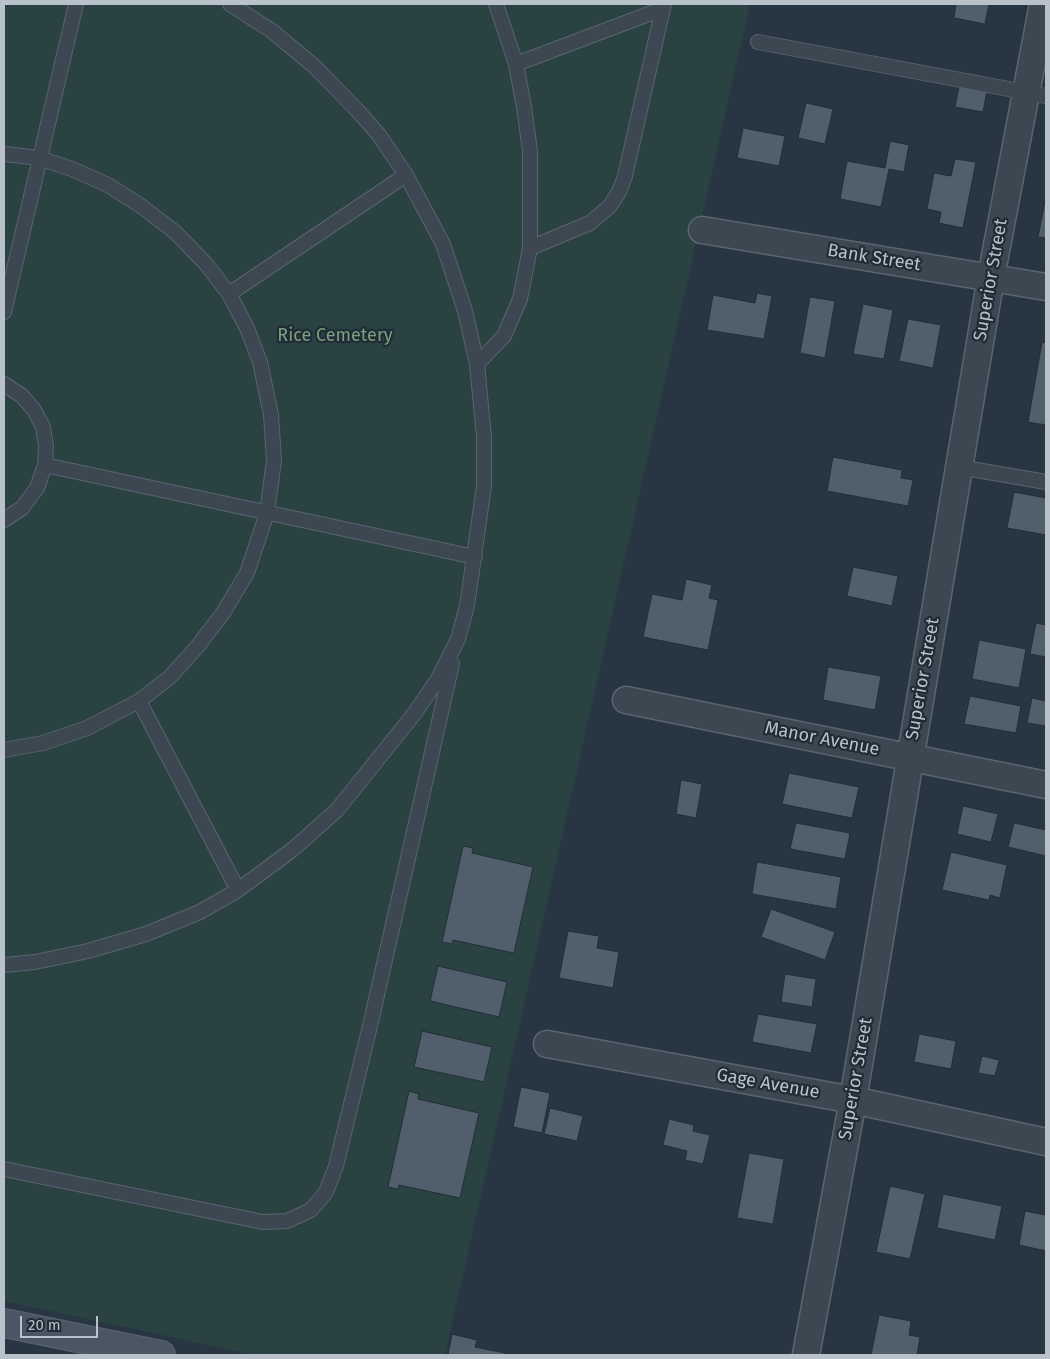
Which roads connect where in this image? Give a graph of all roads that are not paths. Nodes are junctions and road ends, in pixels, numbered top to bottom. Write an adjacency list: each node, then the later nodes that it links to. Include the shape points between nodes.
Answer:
1 (76, 4): 10 (lane)
2 (230, 4): 11 (lane, via 314,66 379,135)
3 (496, 4): 7 (lane)
4 (1043, 4): 8 (street, Superior Street)
5 (663, 6): 7 (lane); 13 (lane, via 619,192 610,206 590,223)
6 (758, 42): 8 (lane)
7 (516, 64): 13 (lane, via 530,151)
8 (1036, 94): 14 (street, Superior Street)
9 (4, 154): 10 (lane)
10 (39, 158): 16 (lane, via 108,185 141,206 175,232); 17 (lane)
11 (406, 175): 16 (lane); 18 (lane, via 443,244 466,311)
12 (702, 230): 14 (street, Bank Street)
13 (530, 248): 18 (lane, via 520,299 504,336)
14 (992, 277): 15 (street, Bank Street); 21 (street, Superior Street)
15 (1046, 286)
16 (229, 294): 23 (lane, via 260,362 271,415 274,460)
17 (4, 312)
18 (477, 364): 25 (lane, via 484,437 484,486)
19 (4, 384): 20 (lane, via 22,396 34,410 46,446)
20 (45, 465): 23 (lane); 24 (lane, via 37,488 22,508)
21 (959, 467): 22 (lane); 30 (street, Superior Street)
22 (1046, 482)
23 (267, 513): 25 (lane); 28 (lane, via 247,573 223,613 170,677)
24 (4, 520)
25 (475, 556): 26 (lane)
26 (458, 639): 32 (lane, via 438,679 414,714 337,810 292,850); 37 (lane, via 336,1166 326,1192 311,1210 287,1221 263,1222)
27 (626, 700): 30 (street, Manor Avenue)
28 (139, 701): 29 (lane, via 87,728 43,743); 32 (lane)
29 (4, 750)
30 (910, 756): 31 (street, Manor Avenue); 35 (street, Superior Street)
31 (1046, 785)
32 (238, 890): 33 (lane, via 200,912 146,934 88,951)
33 (4, 965)
34 (547, 1044): 35 (street, Gage Avenue)
35 (852, 1100): 36 (street, Gage Avenue); 40 (street, Superior Street)
36 (1046, 1142)
37 (4, 1169)
38 (4, 1323): 39 (street)
39 (161, 1355)
40 (806, 1355)

